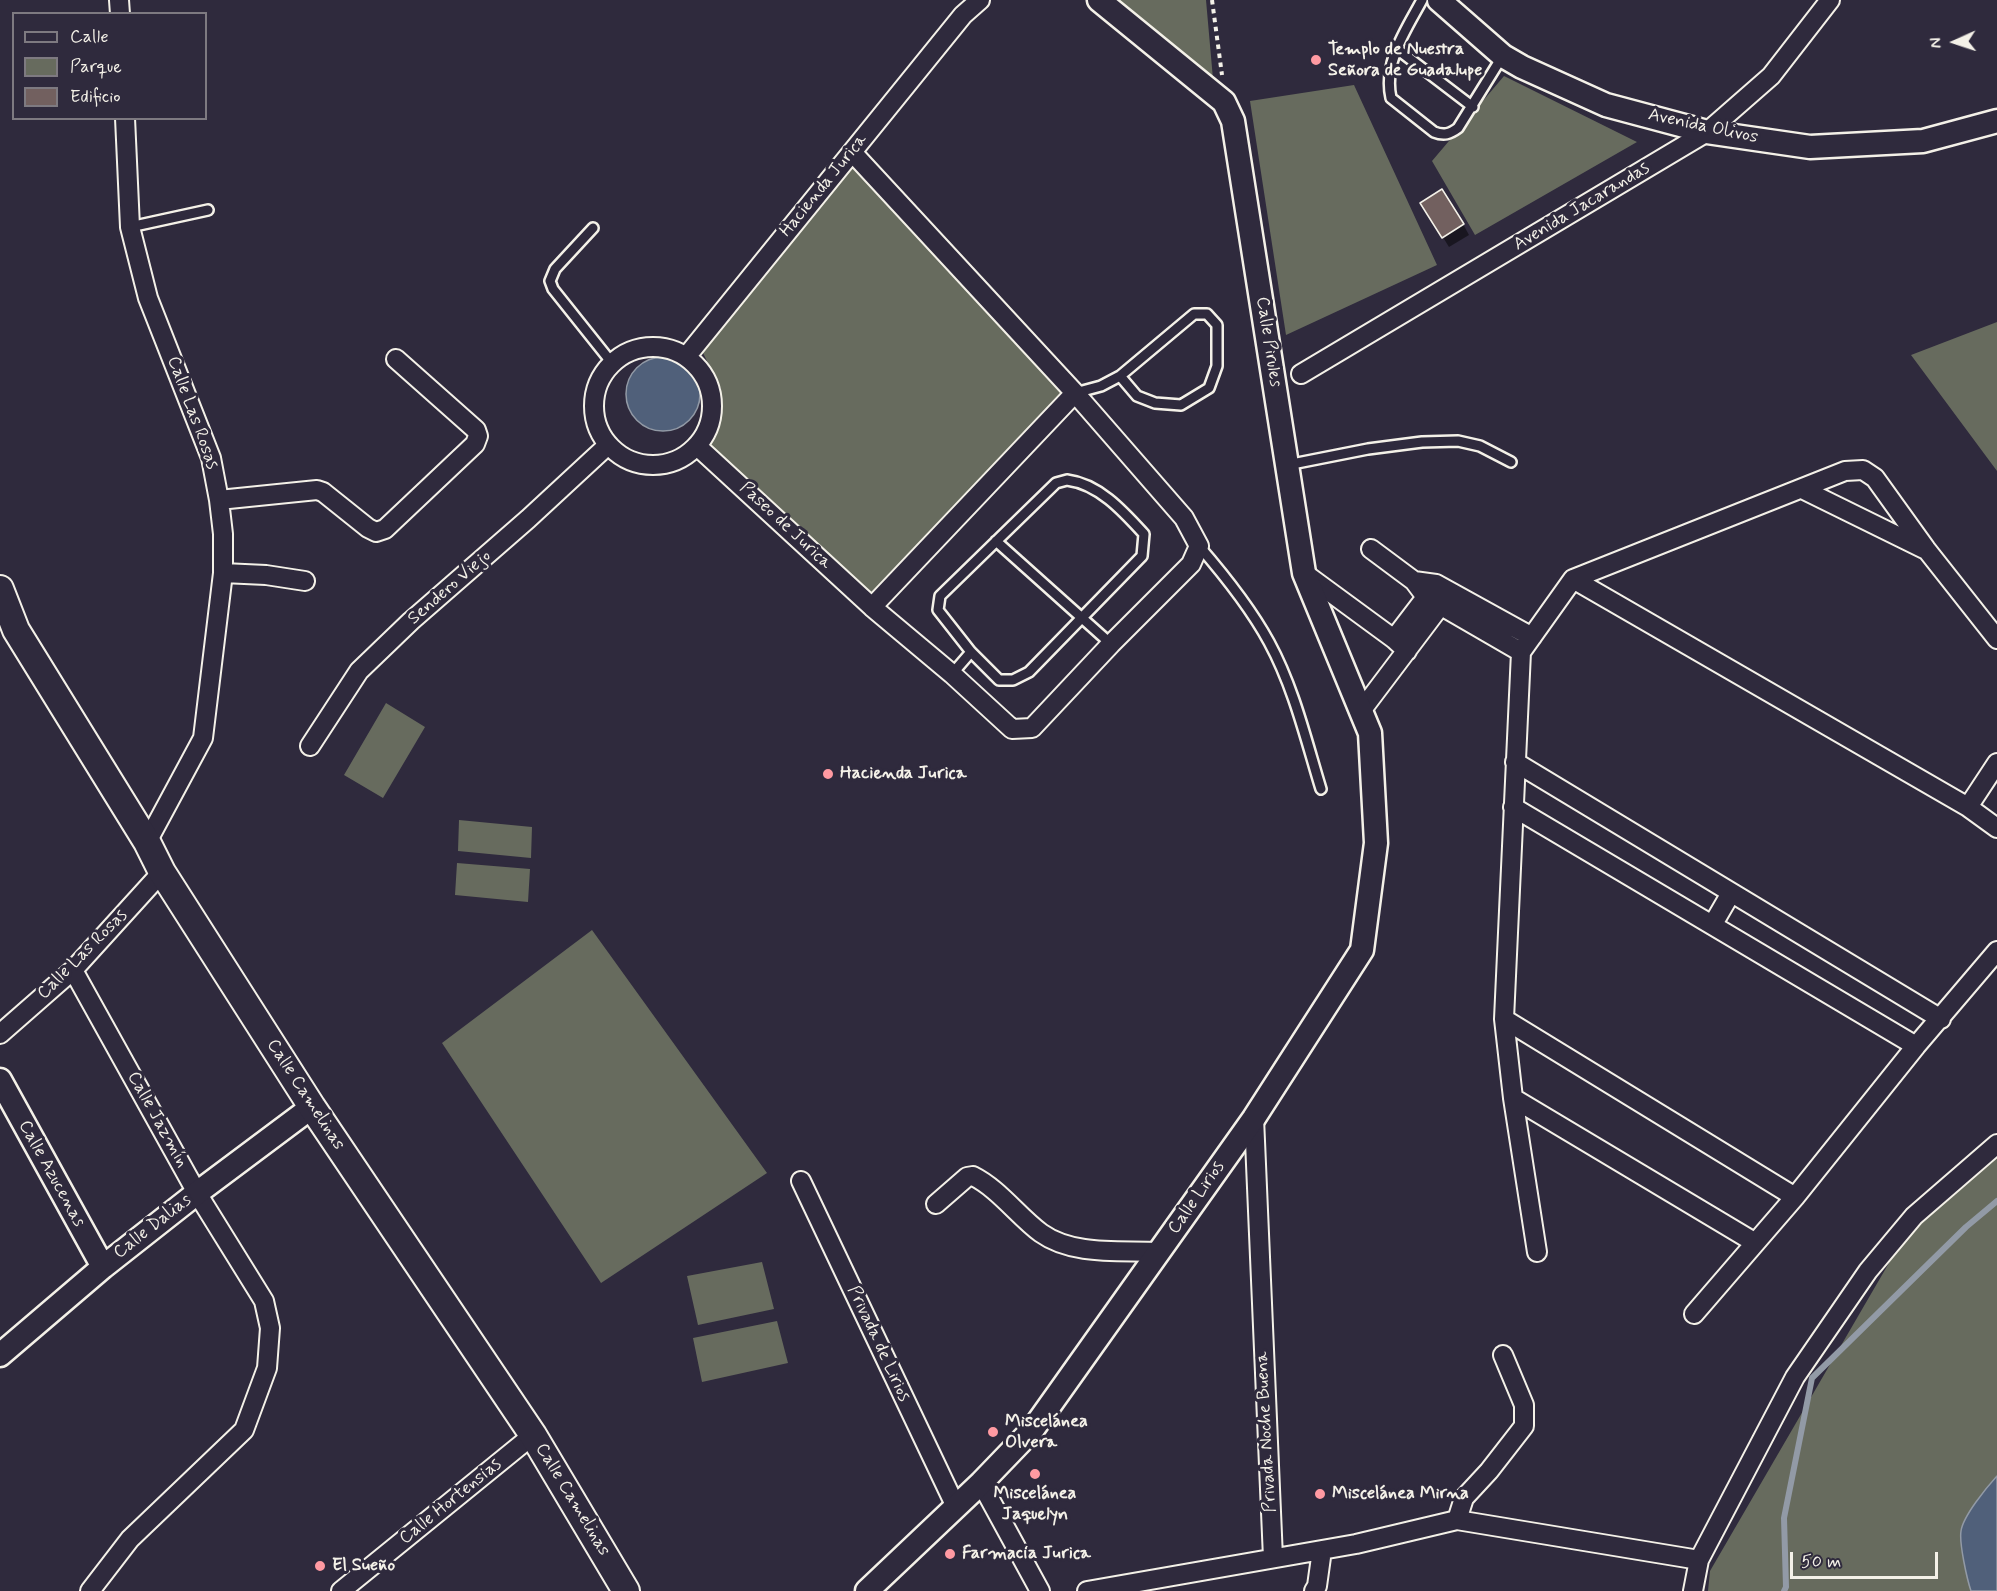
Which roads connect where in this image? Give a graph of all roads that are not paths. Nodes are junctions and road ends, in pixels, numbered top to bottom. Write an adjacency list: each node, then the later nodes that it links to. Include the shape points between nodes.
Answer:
1 (980, 0): 6 (street, Hacienda Jurica)
2 (1099, 0): 26 (street, Calle Pirules, via 1224,102 1233,121)
3 (1422, 0): 7 (lane)
4 (1439, 0): 8 (street, Avenida Olivos)
5 (1830, 0): 12 (street, Avenida Jacarandas, via 1771,76)
6 (963, 8): 13 (street, Hacienda Jurica)
7 (1397, 49): 9 (lane); 9 (lane, via 1389,74 1391,98 1434,132 1449,134 1458,129)
8 (1503, 56): 9 (lane); 12 (street, Avenida Olivos, via 1606,105)
9 (1473, 107)
10 (125, 120): 15 (street, Calle Las Rosas)
11 (1997, 121): 12 (street, Avenida Olivos, via 1923,141 1810,147)
12 (1707, 132): 20 (street, Avenida Jacarandas)
13 (852, 152): 17 (street, Hacienda Jurica); 22 (street)
14 (208, 210): 15 (lane)
15 (130, 227): 28 (street, Calle Las Rosas, via 148,298 211,458)
16 (593, 228): 19 (lane, via 555,269 550,280)
17 (686, 357): 19 (street, via 653,346 637,349); 24 (street, via 707,382 712,399 712,416)
18 (396, 359): 28 (street, via 476,430 478,436 475,444 385,529 376,532 368,528 317,490)
19 (612, 363): 23 (street, via 599,381 594,397 598,431)
20 (1301, 374)
21 (1120, 376): 21 (lane, via 1194,314 1206,314 1217,325 1217,366 1209,388 1181,405 1155,403 1137,396); 22 (lane)
22 (1075, 393): 30 (street, via 1184,518); 39 (street)
23 (608, 445): 24 (street, via 636,464 652,466 685,457); 49 (street, Sendero Viejo, via 359,671)
24 (697, 446): 39 (street, Paseo de Jurica)
25 (1510, 462): 26 (lane, via 1480,446 1458,441 1368,449)
26 (1287, 465): 34 (street, Calle Pirules)
27 (1802, 489): 32 (street); 32 (street, via 1845,471 1863,470 1875,478); 35 (street)
28 (219, 500): 33 (street, Calle Las Rosas, via 224,534)
29 (996, 541): 40 (lane); 40 (lane, via 1056,483 1079,482 1118,505 1144,534 1142,556); 45 (lane, via 940,596 938,610)
30 (1199, 546): 42 (street, Paseo de Jurica, via 1191,564); 52 (lane, via 1234,588 1269,643 1291,694)
31 (1371, 549): 38 (street)
32 (1926, 549): 41 (street)
33 (223, 573): 36 (street); 56 (street, Calle Las Rosas, via 203,738)
34 (1305, 573): 44 (street); 47 (street, Calle Pirules)
35 (1573, 579): 43 (street); 54 (street)
36 (305, 580)
37 (0, 589): 56 (main road, Calle Camelinas, via 16,630)
38 (1438, 595): 43 (street); 44 (street)
39 (872, 606): 46 (street, Paseo de Jurica)
40 (1082, 618): 42 (lane); 45 (lane, via 1029,672 1013,680 999,680)
41 (1997, 639)
42 (1111, 644): 46 (street, Paseo de Jurica, via 1032,728 1012,729)
43 (1526, 644): 50 (street)
44 (1400, 645): 47 (street)
45 (971, 652): 46 (lane)
46 (952, 674)
47 (1361, 711): 48 (street, Calle Pirules)
48 (1370, 733): 69 (street, Calle Lirios, via 1376,843 1362,950)
49 (310, 746)
50 (1515, 762): 53 (street); 58 (street)
51 (1997, 763): 54 (street)
52 (1321, 789)
53 (1514, 807): 59 (street); 62 (street)
54 (1968, 807): 55 (street)
55 (1997, 828)
56 (147, 842): 57 (main road, Calle Camelinas)
57 (162, 872): 61 (street, Calle Las Rosas); 68 (main road, Calle Camelinas)
58 (1731, 893): 59 (street); 63 (street)
59 (1713, 924): 65 (street)
60 (1997, 951): 63 (street)
61 (73, 969): 64 (street, Calle Las Rosas); 72 (street, Calle Jazmín)
62 (1504, 1019): 67 (street); 73 (street)
63 (1941, 1019): 65 (street)
64 (0, 1034)
65 (1916, 1046): 73 (street)
66 (0, 1080): 78 (street, Calle Azucenas)
67 (1513, 1098): 75 (street); 77 (street)
68 (312, 1107): 72 (street, Calle Dalias); 82 (main road, Calle Camelinas)
69 (1254, 1118): 76 (street, Calle Lirios); 87 (street, Privada Noche Buena)
70 (1997, 1144): 88 (street, via 1914,1216 1868,1271 1795,1377)
71 (801, 1181): 84 (street, Privada de Lirios)
72 (197, 1193): 78 (street, Calle Dalias); 89 (street, Calle Jazmín, via 264,1301 270,1328 267,1368 243,1430 130,1539)
73 (1795, 1197): 75 (street)
74 (936, 1204): 76 (street, via 973,1176 1042,1233 1065,1246)
75 (1754, 1242): 79 (street)
76 (1158, 1252): 83 (street, Calle Lirios, via 1033,1429)
77 (1537, 1252)
78 (103, 1268): 80 (street, Calle Dalias)
79 (1694, 1314)
80 (0, 1355)
81 (1503, 1355): 85 (street, via 1524,1405 1524,1426 1464,1498)
82 (533, 1435): 90 (street, Calle Hortensias); 91 (main road, Calle Camelinas)
83 (981, 1483): 84 (street, Calle Lirios); 93 (street)
84 (956, 1507): 92 (street, Calle Lirios)
85 (1457, 1520): 86 (street); 88 (street)
86 (1322, 1550): 87 (street); 95 (street)
87 (1273, 1558): 94 (street)
88 (1699, 1560): 96 (street)
89 (90, 1591)
90 (341, 1591)
91 (626, 1591)
92 (867, 1591)
93 (1040, 1591)
94 (1087, 1591)
95 (1314, 1591)
96 (1693, 1591)

